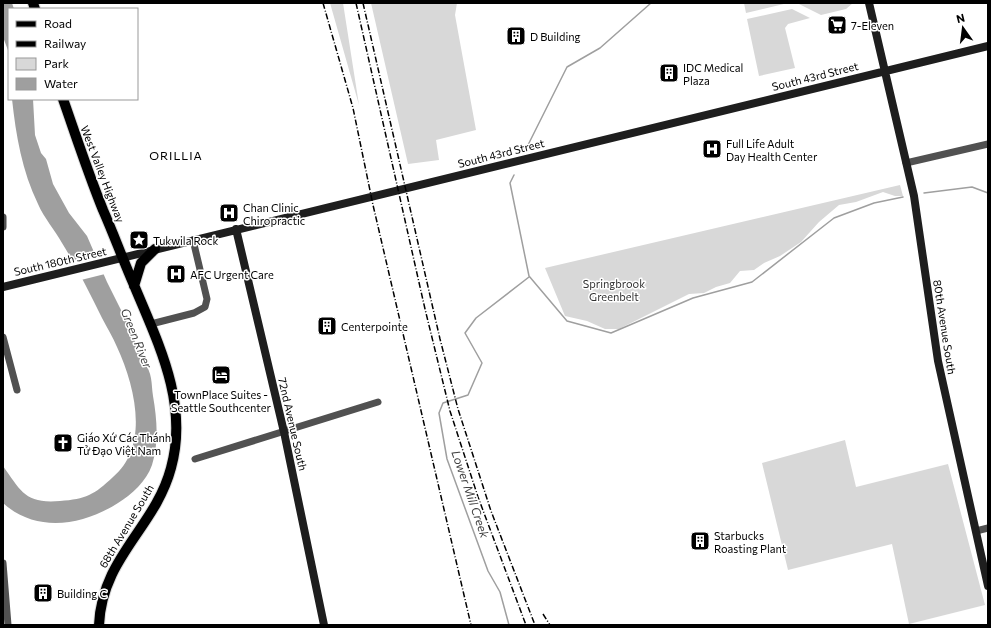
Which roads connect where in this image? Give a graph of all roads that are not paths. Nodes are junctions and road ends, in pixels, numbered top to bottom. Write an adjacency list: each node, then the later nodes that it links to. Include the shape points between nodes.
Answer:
1 (869, 3): 3 (main road, 80th Avenue South)
2 (988, 46): 3 (main road, South 43rd Street)
3 (884, 71): 6 (main road, 80th Avenue South); 9 (main road, South 43rd Street)
4 (63, 100): 12 (main road, West Valley Highway, via 90,179)
5 (988, 144): 6 (street)
6 (906, 163): 22 (main road, 80th Avenue South, via 919,225 938,361)
7 (3, 217): 8 (street)
8 (3, 227)
9 (236, 229): 10 (main road, South 43rd Street); 19 (main road, 72nd Avenue South)
10 (192, 240): 11 (main road, South 43rd Street); 15 (street, via 207,299 205,307 194,314)
11 (155, 249): 12 (main road, South 43rd Street); 13 (main road, via 141,263)
12 (123, 258): 13 (main road, 68th Avenue South); 14 (main road, South 180th Street)
13 (134, 286): 15 (main road, 68th Avenue South)
14 (3, 287)
15 (151, 324): 26 (main road, 68th Avenue South, via 176,403 175,449 163,491 117,562 108,581 102,600)
16 (3, 336): 17 (street)
17 (17, 390)
18 (378, 402): 19 (street)
19 (284, 432): 20 (street); 27 (main road, 72nd Avenue South)
20 (195, 459)
21 (988, 528): 22 (street)
22 (976, 531): 24 (main road, 80th Avenue South)
23 (3, 563): 25 (street)
24 (988, 586)
25 (8, 625)
26 (99, 625)
27 (324, 625)

